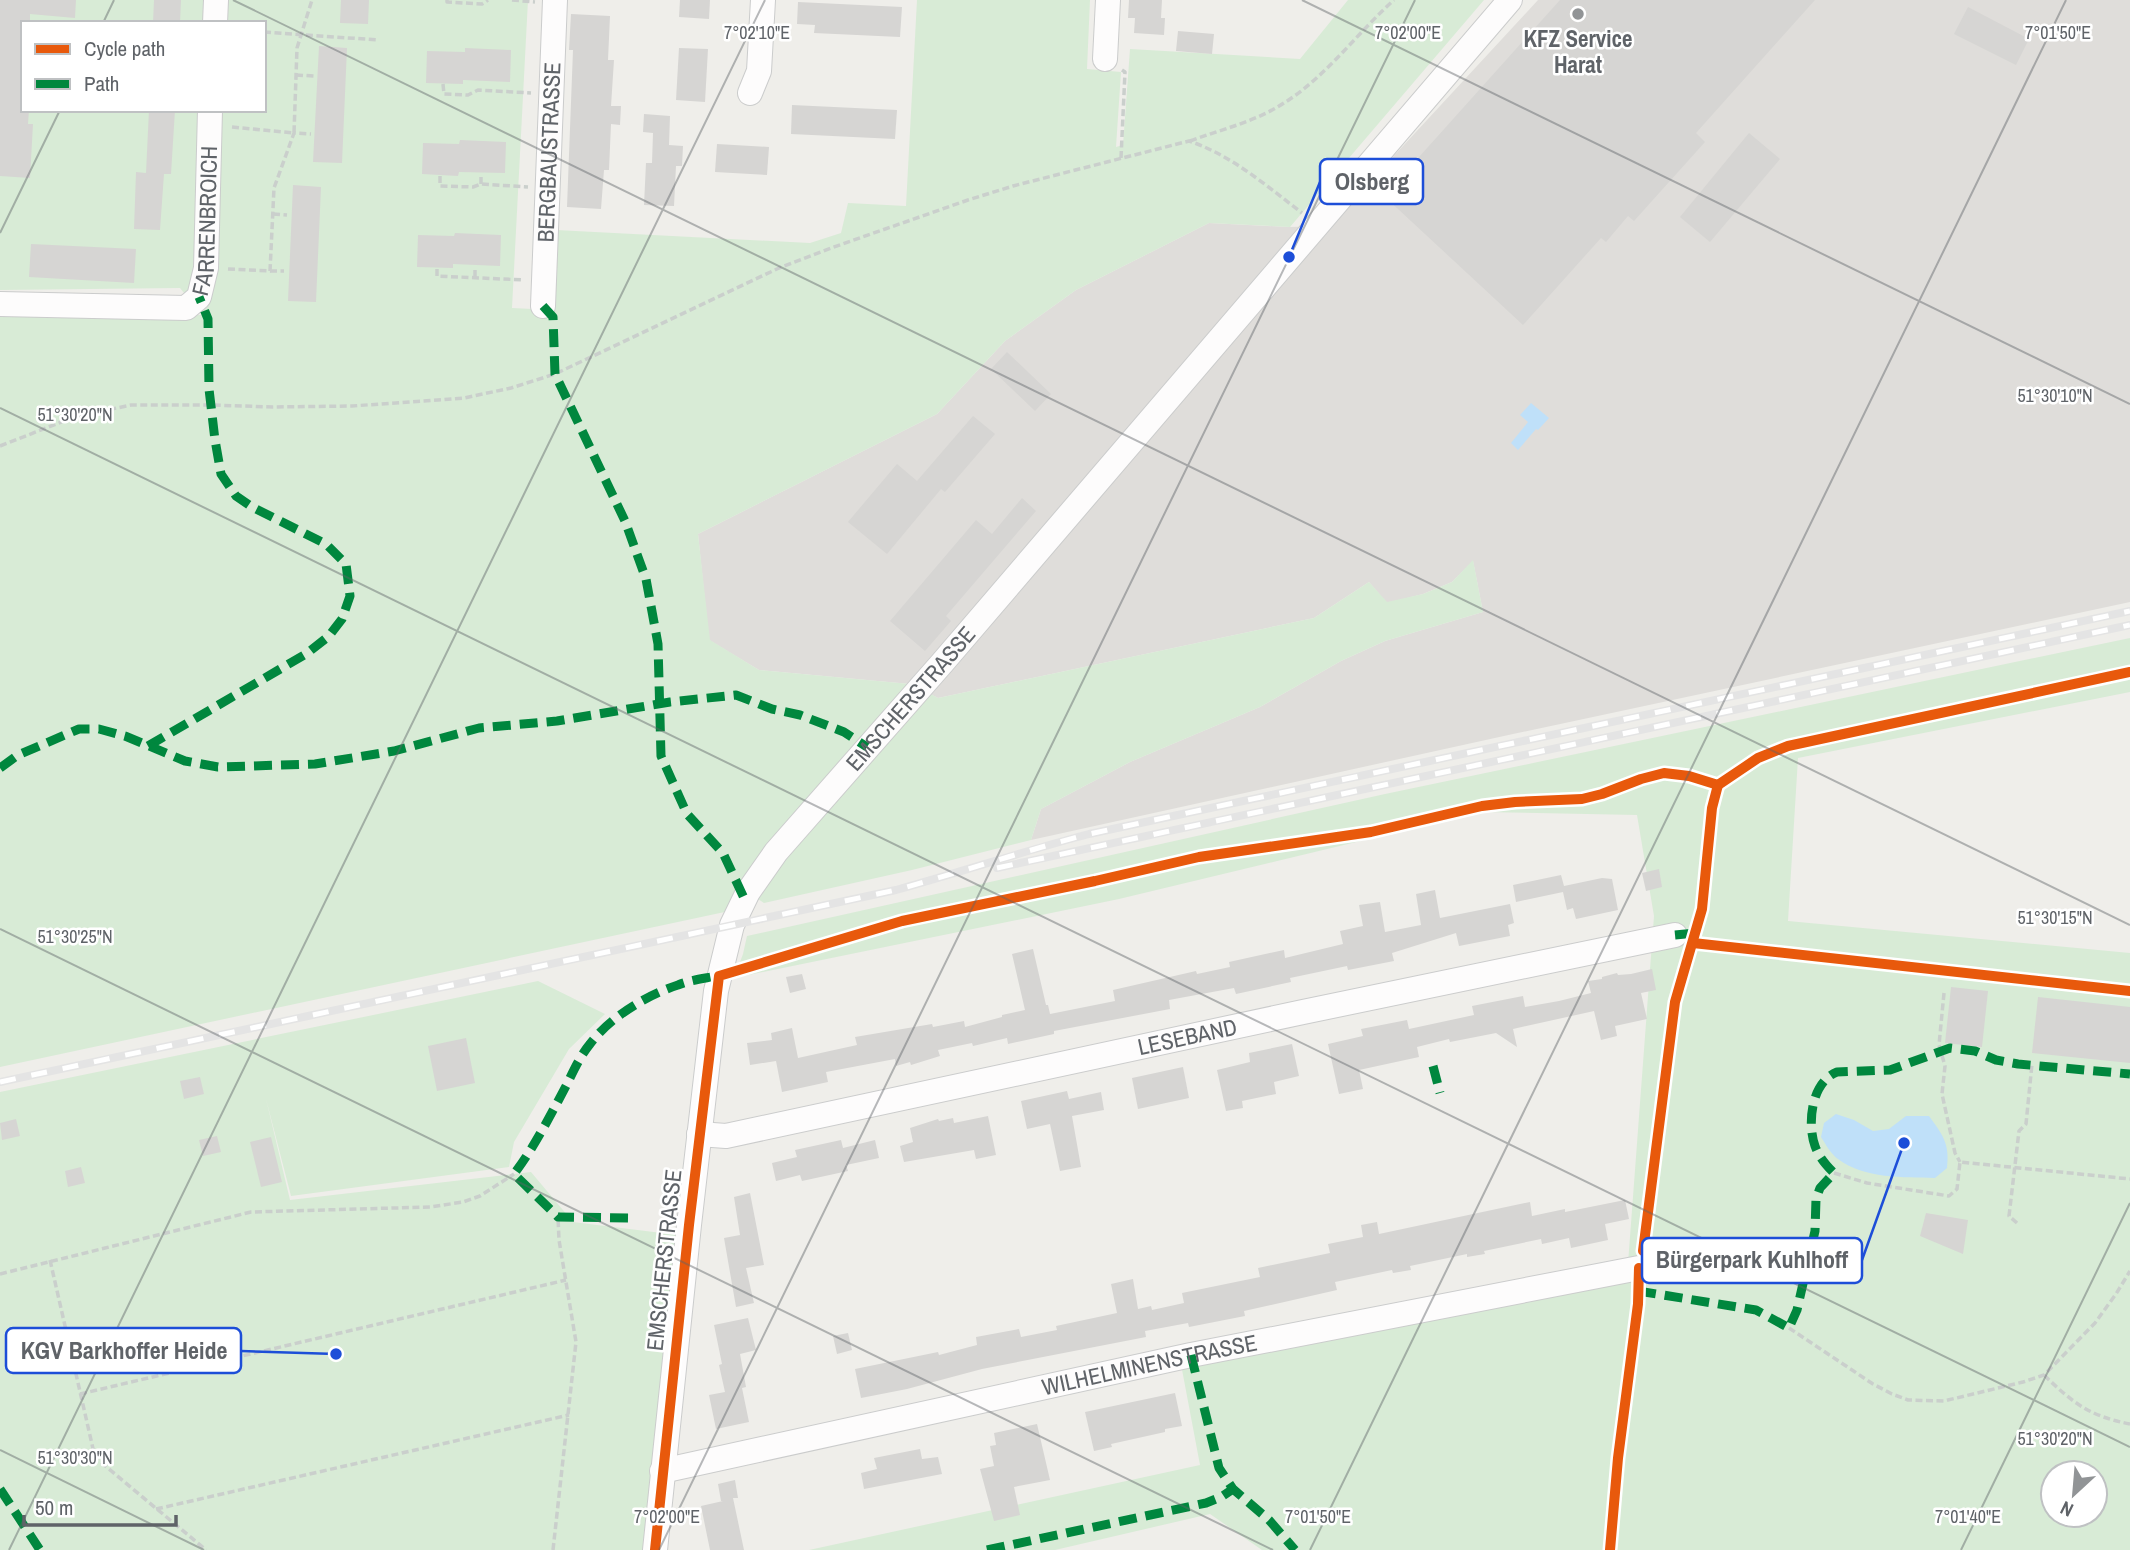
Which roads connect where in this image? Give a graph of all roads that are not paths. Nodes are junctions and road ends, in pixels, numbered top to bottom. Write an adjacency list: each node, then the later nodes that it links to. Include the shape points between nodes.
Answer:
1 (216, 0): 6 (street)
2 (555, 0): 10 (street, BERGBAUSTRASSE)
3 (763, 0): 8 (street, via 759,71)
4 (1108, 0): 7 (street)
5 (1510, 0): 13 (street, EMSCHERSTRASSE, via 755,880 732,925 719,976)
6 (215, 21)
7 (1105, 59)
8 (750, 93)
9 (210, 118): 11 (street, FARRENBROICH, via 206,268 199,297 186,308)
10 (543, 294)
11 (0, 304)
12 (1675, 935): 13 (street, LESEBAND, via 726,1136)
13 (699, 1134): 15 (street, EMSCHERSTRASSE)
14 (1639, 1268): 15 (street, WILHELMINENSTRASSE, via 1191,1355)
15 (662, 1471): 16 (street, EMSCHERSTRASSE)
16 (655, 1550)

